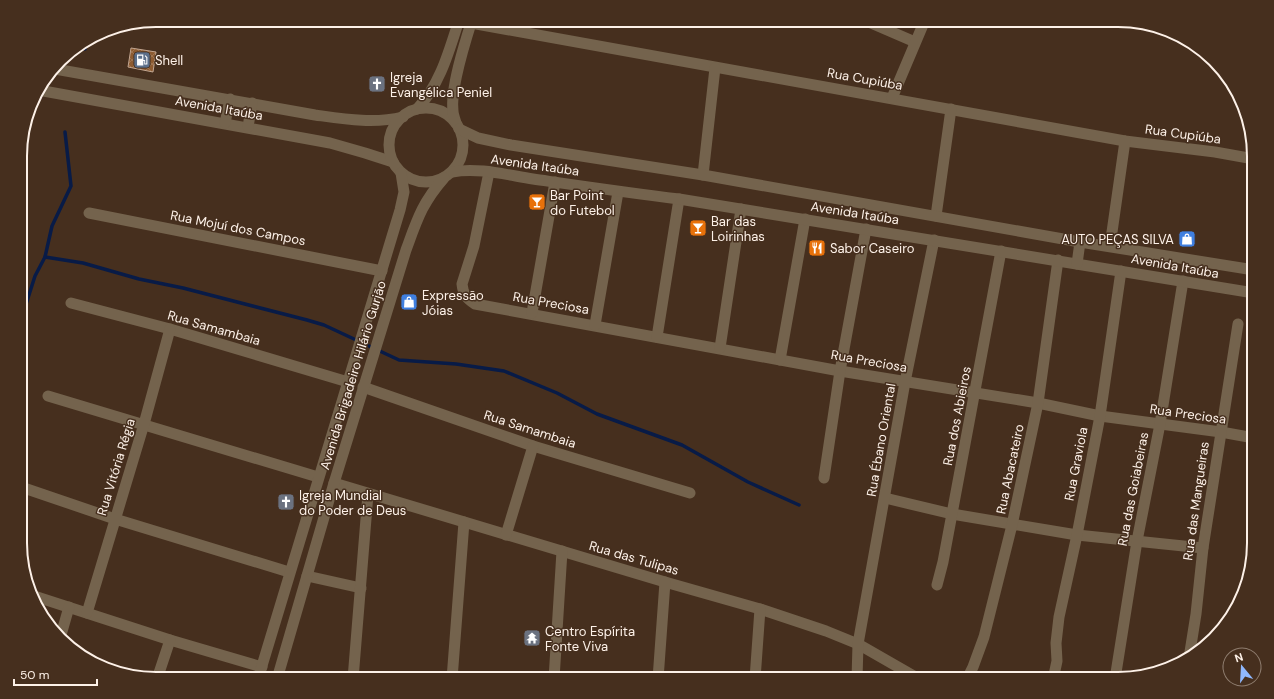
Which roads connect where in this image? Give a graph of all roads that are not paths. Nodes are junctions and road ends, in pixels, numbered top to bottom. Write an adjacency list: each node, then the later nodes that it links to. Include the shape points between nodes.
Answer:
1 (454, 27): 13 (street, via 442,71 431,92)
2 (470, 27): 17 (street, via 453,99 453,110)
3 (503, 27): 7 (street, Rua Cupiúba)
4 (880, 27): 6 (street)
5 (921, 27): 6 (street)
6 (915, 42): 10 (street)
7 (715, 68): 10 (street, Rua Cupiúba); 25 (street)
8 (60, 70): 11 (street, Avenida Itaúba)
9 (44, 91): 16 (street, Avenida Itaúba)
10 (892, 98): 14 (street, Rua Cupiúba)
11 (230, 99): 12 (street, Avenida Itaúba); 16 (street)
12 (252, 103): 15 (street, Avenida Itaúba, via 348,120 374,121); 18 (street)
13 (417, 109): 15 (street); 17 (street, via 434,109 450,117)
14 (951, 109): 19 (street, Rua Cupiúba); 31 (street)
15 (403, 117): 21 (street, via 394,126 390,138 389,150)
16 (225, 123): 18 (street, Avenida Itaúba)
17 (458, 126): 24 (street, via 463,140 462,152 459,163); 25 (street, Avenida Itaúba, via 478,138 511,145)
18 (248, 127): 21 (street, Avenida Itaúba, via 330,143)
19 (1125, 141): 20 (street, Rua Cupiúba); 36 (street)
20 (1247, 158)
21 (393, 162): 23 (street)
22 (489, 172): 24 (street, Avenida Itaúba, via 466,170); 26 (street, Avenida Itaúba); 46 (street, Rua Preciosa, via 474,246 462,284 463,290 468,300 481,305)
23 (401, 174): 24 (street, via 422,182 435,181); 41 (street, Avenida Brigadeiro Hilário Gurjão, via 404,192)
24 (448, 175): 56 (street, Avenida Brigadeiro Hilário Gurjão, via 431,193 417,219)
25 (703, 175): 31 (street, Avenida Itaúba)
26 (555, 182): 27 (street, Avenida Itaúba); 46 (street)
27 (618, 192): 28 (street, Avenida Itaúba); 48 (street)
28 (679, 199): 29 (street, Avenida Itaúba); 50 (street)
29 (741, 209): 32 (street, Avenida Itaúba); 51 (street)
30 (89, 213): 41 (street, Rua Mojuí dos Campos)
31 (936, 216): 35 (street, Avenida Itaúba)
32 (804, 219): 33 (street, Avenida Itaúba); 52 (street)
33 (866, 229): 34 (street, Avenida Itaúba); 53 (street)
34 (934, 240): 37 (street, Avenida Itaúba); 55 (street, Rua Ébano Oriental)
35 (1080, 242): 36 (street, Avenida Itaúba); 39 (street)
36 (1110, 246): 40 (street, Avenida Itaúba)
37 (1001, 251): 38 (street, Avenida Itaúba); 57 (street, Rua dos Abieiros)
38 (1058, 260): 39 (street, Avenida Itaúba); 59 (street, Rua Abacateiro)
39 (1077, 264): 42 (street, Avenida Itaúba)
40 (1247, 269)
41 (382, 271): 54 (street, Avenida Brigadeiro Hilário Gurjão)
42 (1121, 271): 43 (street, Avenida Itaúba); 60 (street, Rua Graviola)
43 (1183, 281): 44 (street, Avenida Itaúba); 62 (street, Rua das Goiabeiras)
44 (1247, 293)
45 (71, 303): 49 (street, Rua Samambaia)
46 (532, 313): 48 (street, Rua Preciosa)
47 (1238, 324): 63 (street, Rua das Mangueiras)
48 (595, 325): 50 (street, Rua Preciosa)
49 (170, 329): 54 (street, Rua Samambaia); 61 (street, Rua Vitória Régia)
50 (657, 337): 51 (street, Rua Preciosa)
51 (720, 348): 52 (street, Rua Preciosa)
52 (780, 360): 53 (street, Rua Preciosa)
53 (840, 371): 55 (street, Rua Preciosa); 67 (street)
54 (348, 382): 66 (street, Avenida Brigadeiro Hilário Gurjão)
55 (905, 382): 57 (street, Rua Preciosa); 72 (street, Rua Ébano Oriental)
56 (363, 387): 65 (street, Rua Samambaia); 68 (street, Avenida Brigadeiro Hilário Gurjão)
57 (976, 392): 59 (street, Rua Preciosa); 73 (street, Rua dos Abieiros)
58 (48, 396): 61 (street)
59 (1038, 403): 60 (street, Rua Preciosa); 76 (street, Rua Abacateiro)
60 (1100, 416): 62 (street, Rua Preciosa); 78 (street, Rua Graviola)
61 (144, 424): 66 (street); 74 (street, Rua Vitória Régia)
62 (1160, 424): 63 (street, Rua Preciosa); 79 (street, Rua das Goiabeiras)
63 (1220, 432): 64 (street, Rua Preciosa); 80 (street, Rua das Mangueiras)
64 (1247, 437)
65 (534, 446): 70 (street, Rua Samambaia); 77 (street)
66 (318, 477): 82 (street, Avenida Brigadeiro Hilário Gurjão)
67 (824, 478)
68 (334, 483): 71 (street, Rua das Tulipas); 83 (street, Avenida Brigadeiro Hilário Gurjão)
69 (27, 490): 74 (street)
70 (690, 493)
71 (368, 494): 75 (street, Rua das Tulipas); 86 (street)
72 (885, 498): 73 (street); 93 (street, Rua Ébano Oriental)
73 (952, 514): 76 (street); 85 (street, Rua dos Abieiros)
74 (115, 519): 82 (street); 90 (street, Rua Vitória Régia)
75 (464, 522): 77 (street, Rua das Tulipas); 100 (street)
76 (1012, 525): 78 (street); 106 (street, Rua Abacateiro, via 984,637)
77 (506, 535): 81 (street, Rua das Tulipas)
78 (1077, 535): 79 (street); 107 (street, Rua Graviola, via 1059,617)
79 (1137, 541): 80 (street); 108 (street, Rua das Goiabeiras)
80 (1203, 548): 94 (street, Rua das Mangueiras)
81 (562, 552): 84 (street, Rua das Tulipas); 101 (street)
82 (289, 572): 95 (street, Avenida Brigadeiro Hilário Gurjão)
83 (307, 576): 86 (street); 98 (street, Avenida Brigadeiro Hilário Gurjão)
84 (665, 582): 89 (street, Rua das Tulipas); 102 (street)
85 (937, 585)
86 (361, 588): 99 (street)
87 (39, 597): 88 (street)
88 (69, 607): 90 (street); 91 (street)
89 (760, 609): 93 (street, Rua das Tulipas); 103 (street)
90 (87, 613): 92 (street)
91 (62, 631)
92 (170, 640): 95 (street); 96 (street)
93 (858, 644): 104 (street, Rua Ébano Oriental); 105 (street, Rua das Tulipas)
94 (1190, 650)
95 (262, 667): 97 (street, Avenida Brigadeiro Hilário Gurjão)
96 (159, 672)
97 (260, 672)
98 (278, 672)
99 (354, 672)
100 (453, 672)
101 (554, 672)
102 (659, 672)
103 (756, 672)
104 (858, 672)
105 (907, 672)
106 (970, 672)
107 (1055, 672)
108 (1116, 672)

